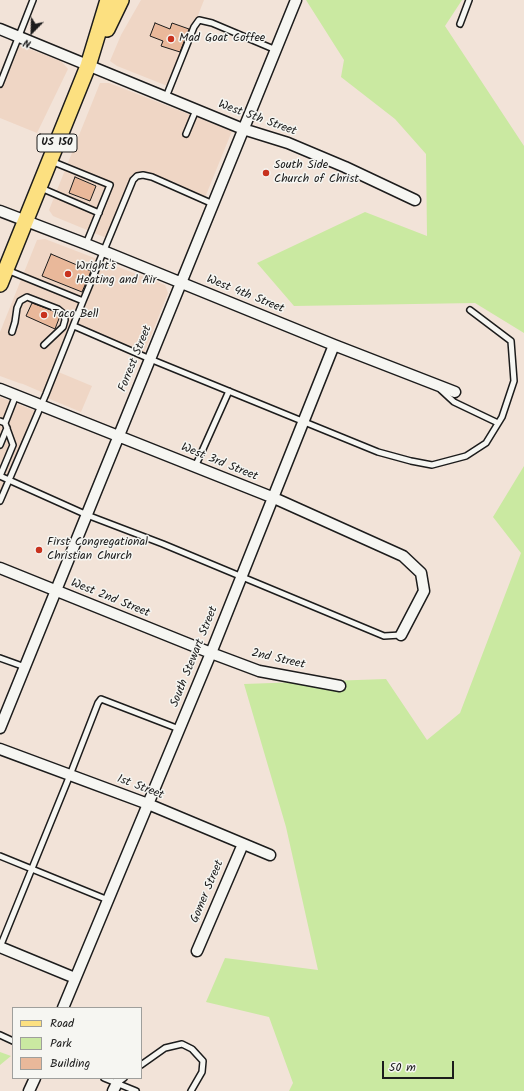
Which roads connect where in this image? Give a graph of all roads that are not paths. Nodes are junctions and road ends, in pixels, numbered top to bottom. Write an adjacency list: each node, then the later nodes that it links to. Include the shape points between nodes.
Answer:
1 (33, 0): 8 (lane)
2 (108, 0): 10 (main road, US 150)
3 (121, 0): 10 (main road, US 150)
4 (296, 0): 9 (street, Forrest Street)
5 (469, 0): 6 (lane)
6 (460, 24)
7 (0, 29): 8 (street, West 5th Street)
8 (18, 38): 10 (street, West 5th Street); 11 (lane)
9 (276, 50): 12 (lane, via 199,20); 14 (street, Forrest Street)
10 (88, 66): 12 (street, West 5th Street); 16 (main road, US 150)
11 (0, 84)
12 (166, 97): 13 (street, West 5th Street)
13 (196, 110): 14 (street, West 5th Street); 15 (lane)
14 (243, 129): 18 (street, West 5th Street, via 288,143); 19 (street, Forrest Street)
15 (186, 134)
16 (50, 160): 17 (main road, US 150); 21 (lane, via 110,185)
17 (39, 187): 21 (lane); 22 (main road, US 150)
18 (415, 200)
19 (213, 204): 24 (lane, via 152,177 137,176 132,180); 27 (street, Forrest Street)
20 (0, 211): 22 (street, West 4th Street)
21 (99, 213): 23 (lane)
22 (26, 221): 23 (street, West 4th Street); 25 (main road, US 150)
23 (86, 244): 24 (street, West 4th Street)
24 (104, 251): 27 (street, West 4th Street); 28 (lane)
25 (6, 269): 26 (main road, US 150); 28 (lane)
26 (0, 284)
27 (181, 284): 33 (street, West 4th Street); 34 (street, Forrest Street)
28 (83, 301): 30 (lane)
29 (470, 310): 42 (lane, via 511,341 514,381)
30 (74, 326): 34 (lane); 40 (lane)
31 (12, 332): 32 (lane, via 20,301 27,297 58,309 64,314 63,327)
32 (44, 345)
33 (334, 345): 35 (street, West 4th Street); 41 (street, South Stewart Street)
34 (150, 359): 37 (lane); 44 (street, Forrest Street)
35 (434, 384): 38 (street, West 4th Street); 42 (lane, via 454,402)
36 (0, 389): 39 (street, West 3rd Street)
37 (229, 391): 41 (lane); 46 (lane)
38 (455, 392)
39 (16, 395): 40 (street, West 3rd Street); 43 (lane)
40 (41, 405): 44 (street, West 3rd Street); 48 (lane)
41 (304, 422): 42 (lane, via 378,452 432,464 466,456 486,443); 49 (street, South Stewart Street)
42 (498, 423)
43 (4, 424): 45 (lane); 47 (lane, via 13,445)
44 (118, 437): 46 (street, West 3rd Street); 51 (street, Forrest Street)
45 (0, 445)
46 (195, 467): 49 (street, West 3rd Street)
47 (0, 476): 48 (lane)
48 (9, 480): 50 (lane); 51 (lane)
49 (274, 498): 53 (street, South Stewart Street); 55 (street, West 3rd Street, via 403,556 421,573 424,591)
50 (0, 501)
51 (87, 515): 53 (lane); 54 (street, Forrest Street)
52 (0, 568): 54 (street, West 2nd Street)
53 (242, 576): 55 (lane, via 384,636); 56 (street, South Stewart Street)
54 (56, 591): 56 (street, West 2nd Street); 58 (street, Forrest Street)
55 (401, 635)
56 (211, 654): 59 (street, 2nd Street, via 259,671); 61 (street, South Stewart Street)
57 (0, 658): 58 (lane)
58 (25, 667): 60 (street, Forrest Street)
59 (340, 686)
60 (0, 728)
61 (179, 729): 63 (lane, via 101,699); 64 (street, South Stewart Street)
62 (0, 749): 63 (street, 1st Street)
63 (70, 775): 64 (street, 1st Street); 68 (lane)
64 (148, 804): 65 (street, 1st Street); 69 (street, South Stewart Street)
65 (243, 844): 66 (street, 1st Street); 71 (street, Gomer Street)
66 (270, 855)
67 (0, 856): 68 (lane)
68 (32, 868): 69 (lane); 70 (lane)
69 (108, 900): 72 (street, South Stewart Street)
70 (0, 947): 72 (street)
71 (197, 951)
72 (75, 978): 73 (street, South Stewart Street)
73 (63, 1007)
74 (0, 1035): 75 (lane)
75 (12, 1040)
76 (142, 1064): 82 (lane, via 165,1048 182,1044 192,1049 203,1061 202,1072)
77 (35, 1079): 80 (street)
78 (106, 1079): 79 (lane)
79 (118, 1084): 81 (lane)
80 (29, 1091)
81 (136, 1091)
82 (190, 1091)

